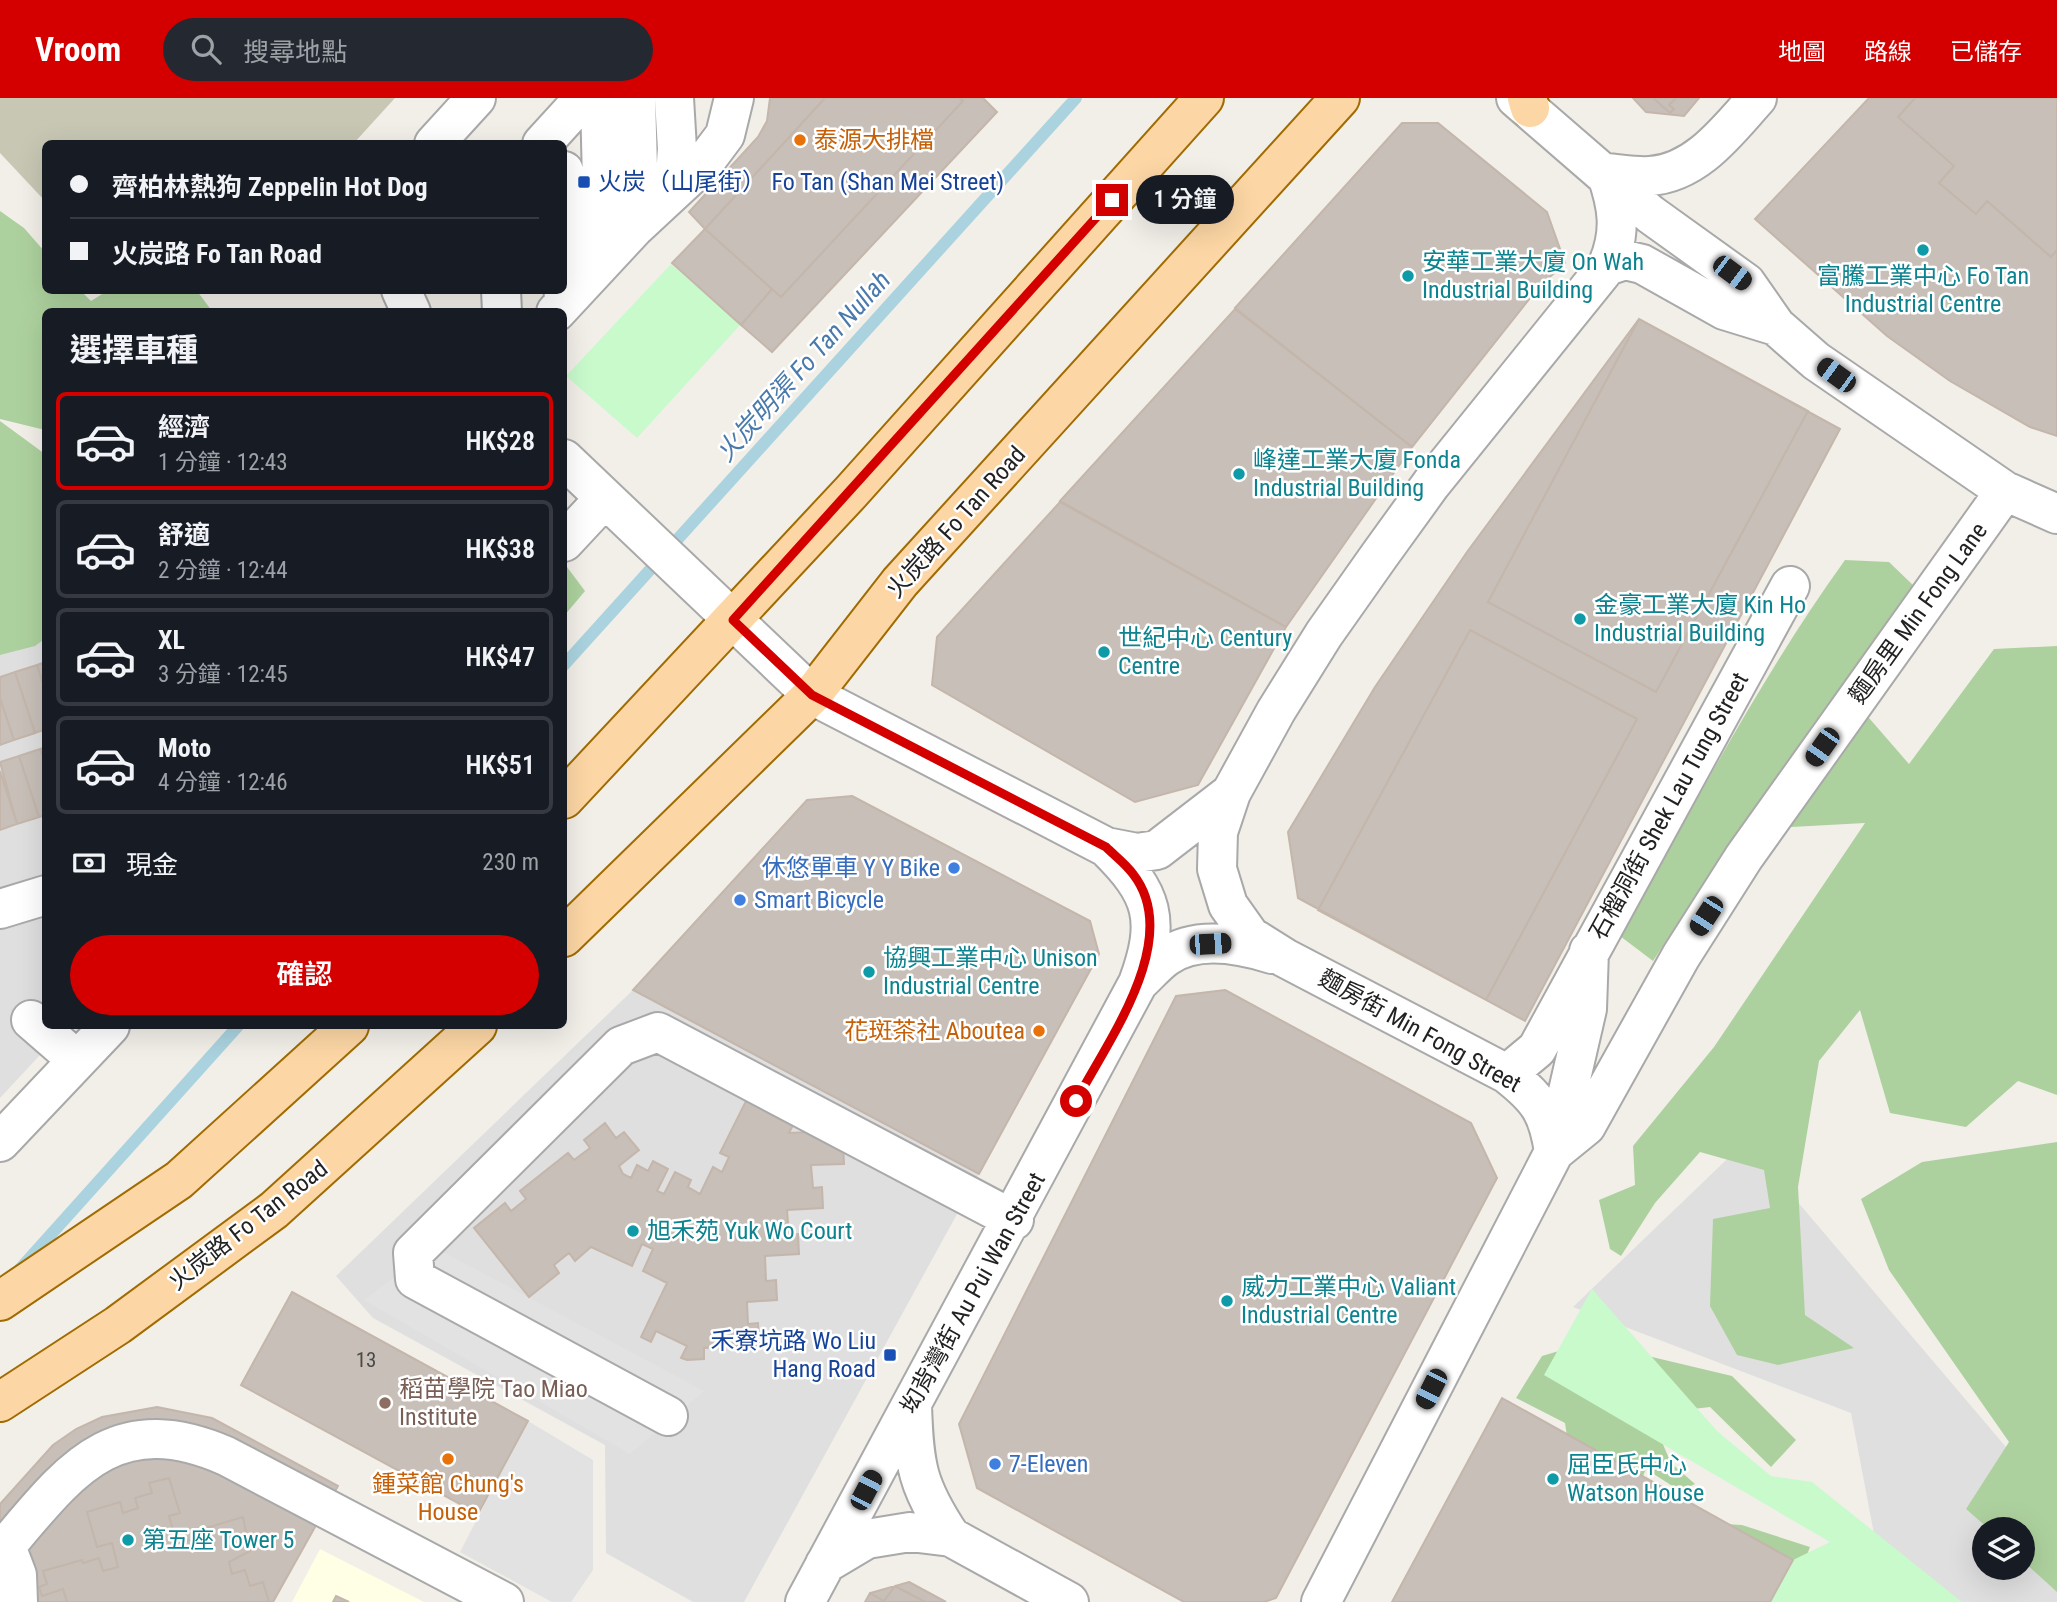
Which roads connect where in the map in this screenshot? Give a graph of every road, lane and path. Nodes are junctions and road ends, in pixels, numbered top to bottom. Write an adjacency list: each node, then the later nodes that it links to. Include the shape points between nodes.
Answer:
1 (476, 98): 10 (street)
2 (635, 98): 15 (street, via 639,204)
3 (674, 98): 14 (street)
4 (734, 98): 14 (street, via 725,135 704,163)
5 (1204, 98): 26 (main road)
6 (1340, 98): 27 (main road, 火炭路 Fo Tan Road, via 900,582)
7 (1757, 98): 13 (street, via 1714,145 1684,167 1650,176)
8 (1524, 101): 13 (street)
9 (585, 103): 11 (street); 12 (street); 17 (street, via 603,225)
10 (438, 140)
11 (546, 140)
12 (567, 147)
13 (1606, 173): 16 (street, via 1618,226 1616,246); 19 (street, via 1650,214 1746,283)
14 (674, 190): 15 (street)
15 (635, 227): 17 (street)
16 (1606, 266): 19 (street, via 1625,260 1642,264 1724,310); 28 (street, via 1386,545 1317,645)
17 (598, 267): 18 (street)
18 (567, 289)
19 (1776, 326): 21 (street, via 1816,361)
20 (567, 462): 22 (street)
21 (2005, 491): 23 (street); 44 (street, 麵房里 Min Fong Lane, via 1744,857 1681,956 1586,1126)
22 (605, 498): 24 (street); 26 (street)
23 (2057, 514)
24 (567, 539)
25 (1790, 586): 34 (street, 石榴洞街 Shek Lau Tung Street)
26 (733, 620): 27 (street); 29 (main road)
27 (812, 695): 30 (street); 33 (main road, 火炭路 Fo Tan Road)
28 (1231, 793): 30 (street, via 1157,850 1137,853); 35 (street, via 1218,832 1217,869 1228,905 1250,936)
29 (567, 796)
30 (1106, 847): 36 (street, via 1134,874 1146,898 1151,923 1149,954)
31 (42, 896): 32 (street)
32 (0, 909)
33 (567, 934)
34 (1589, 951): 42 (street, 石榴洞街 Shek Lau Tung Street, via 1537,1049); 44 (street, 石榴洞街 Shek Lau Tung Street, via 1587,1009)
35 (1284, 958): 36 (street, via 1252,947 1195,945 1168,956); 42 (street, 麵房街 Min Fong Street)
36 (1139, 983): 45 (street, 㘭背灣街 Au Pui Wan Street)
37 (31, 1020): 41 (street)
38 (107, 1029): 41 (street)
39 (346, 1029): 46 (main road, via 203,1159 144,1205)
40 (474, 1029): 47 (main road, 火炭路 Fo Tan Road, via 274,1210 118,1325)
41 (77, 1060): 43 (street)
42 (1507, 1074): 44 (street, 麵房街 Min Fong Street, via 1532,1093 1549,1120)
43 (0, 1142)
44 (1554, 1152): 57 (street)
45 (1013, 1220): 48 (street, 㘭背灣街 Au Pui Wan Street); 49 (street, via 658,1032 621,1046 413,1253 415,1279)
46 (0, 1301)
47 (0, 1402)
48 (912, 1404): 50 (street, via 913,1458 919,1480); 52 (street, 㘭背灣街 Au Pui Wan Street)
49 (668, 1416)
50 (951, 1537): 52 (street, via 910,1532 867,1539); 56 (street)
51 (3, 1550): 53 (street, via 17,1575); 54 (street, via 66,1476 86,1460 133,1441 181,1440 226,1455)
52 (825, 1564): 55 (street, 㘭背灣街 Au Pui Wan Street)
53 (18, 1602)
54 (504, 1602)
55 (805, 1602)
56 (1069, 1602)
57 (1321, 1602)

